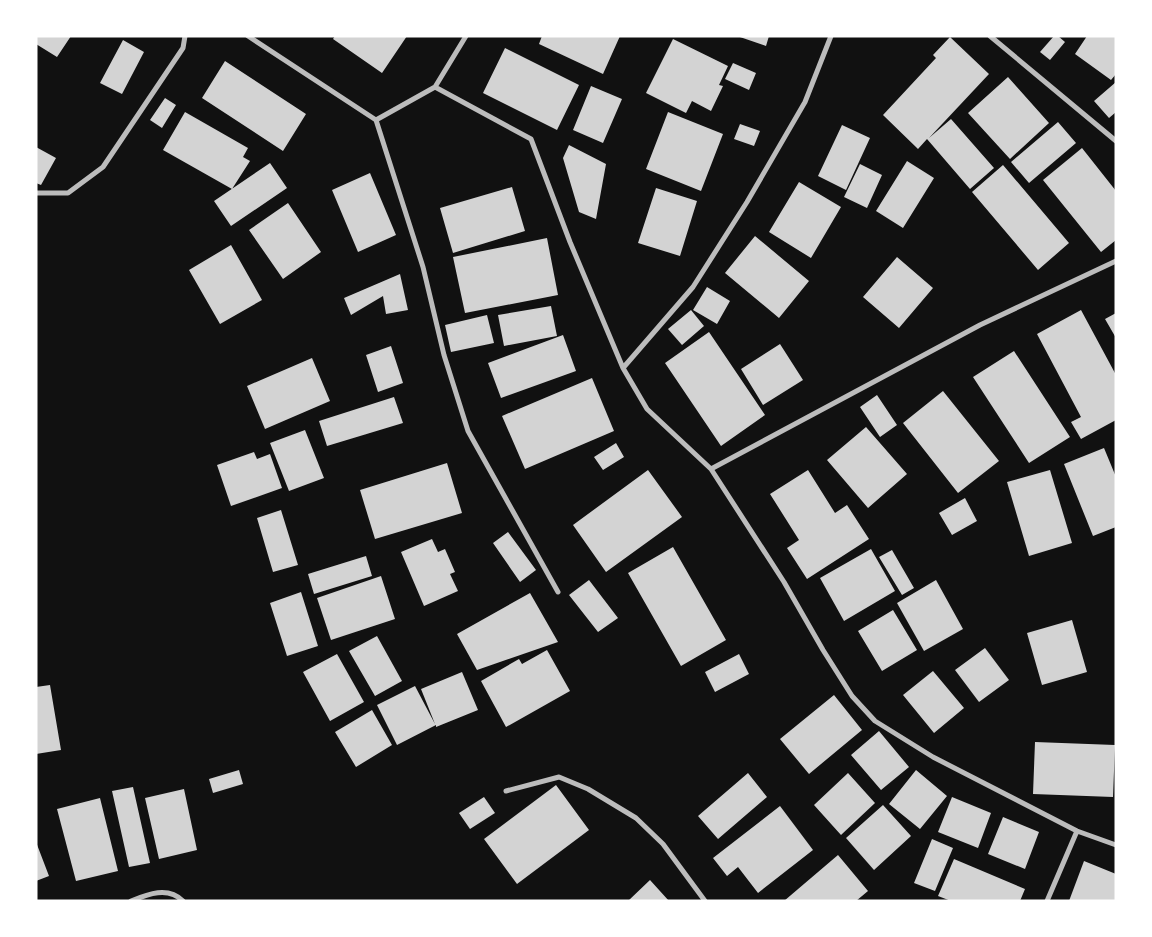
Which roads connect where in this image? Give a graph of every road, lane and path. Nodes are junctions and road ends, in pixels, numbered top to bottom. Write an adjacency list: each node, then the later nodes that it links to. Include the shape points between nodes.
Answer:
1 (185, 36): 9 (street, via 183,48 103,167 68,193)
2 (248, 36): 7 (street)
3 (466, 36): 6 (street)
4 (831, 36): 11 (street, via 805,102 747,202 693,287)
5 (990, 36): 8 (street)
6 (435, 87): 7 (street); 11 (street, via 531,139)
7 (376, 120): 13 (street, via 423,267 444,355 468,431)
8 (1116, 141)
9 (36, 193)
10 (1116, 261): 12 (street, via 980,325)
11 (623, 368): 12 (street, via 647,409)
12 (711, 469): 15 (street, via 852,696 875,721 933,757)
13 (558, 592)
14 (506, 791): 19 (street, via 559,777 588,789 636,818 656,837)
15 (1076, 830): 16 (street); 20 (street)
16 (1116, 845)
17 (131, 901): 18 (street, via 162,892 173,893)
18 (183, 901)
19 (706, 901)
20 (1047, 901)

